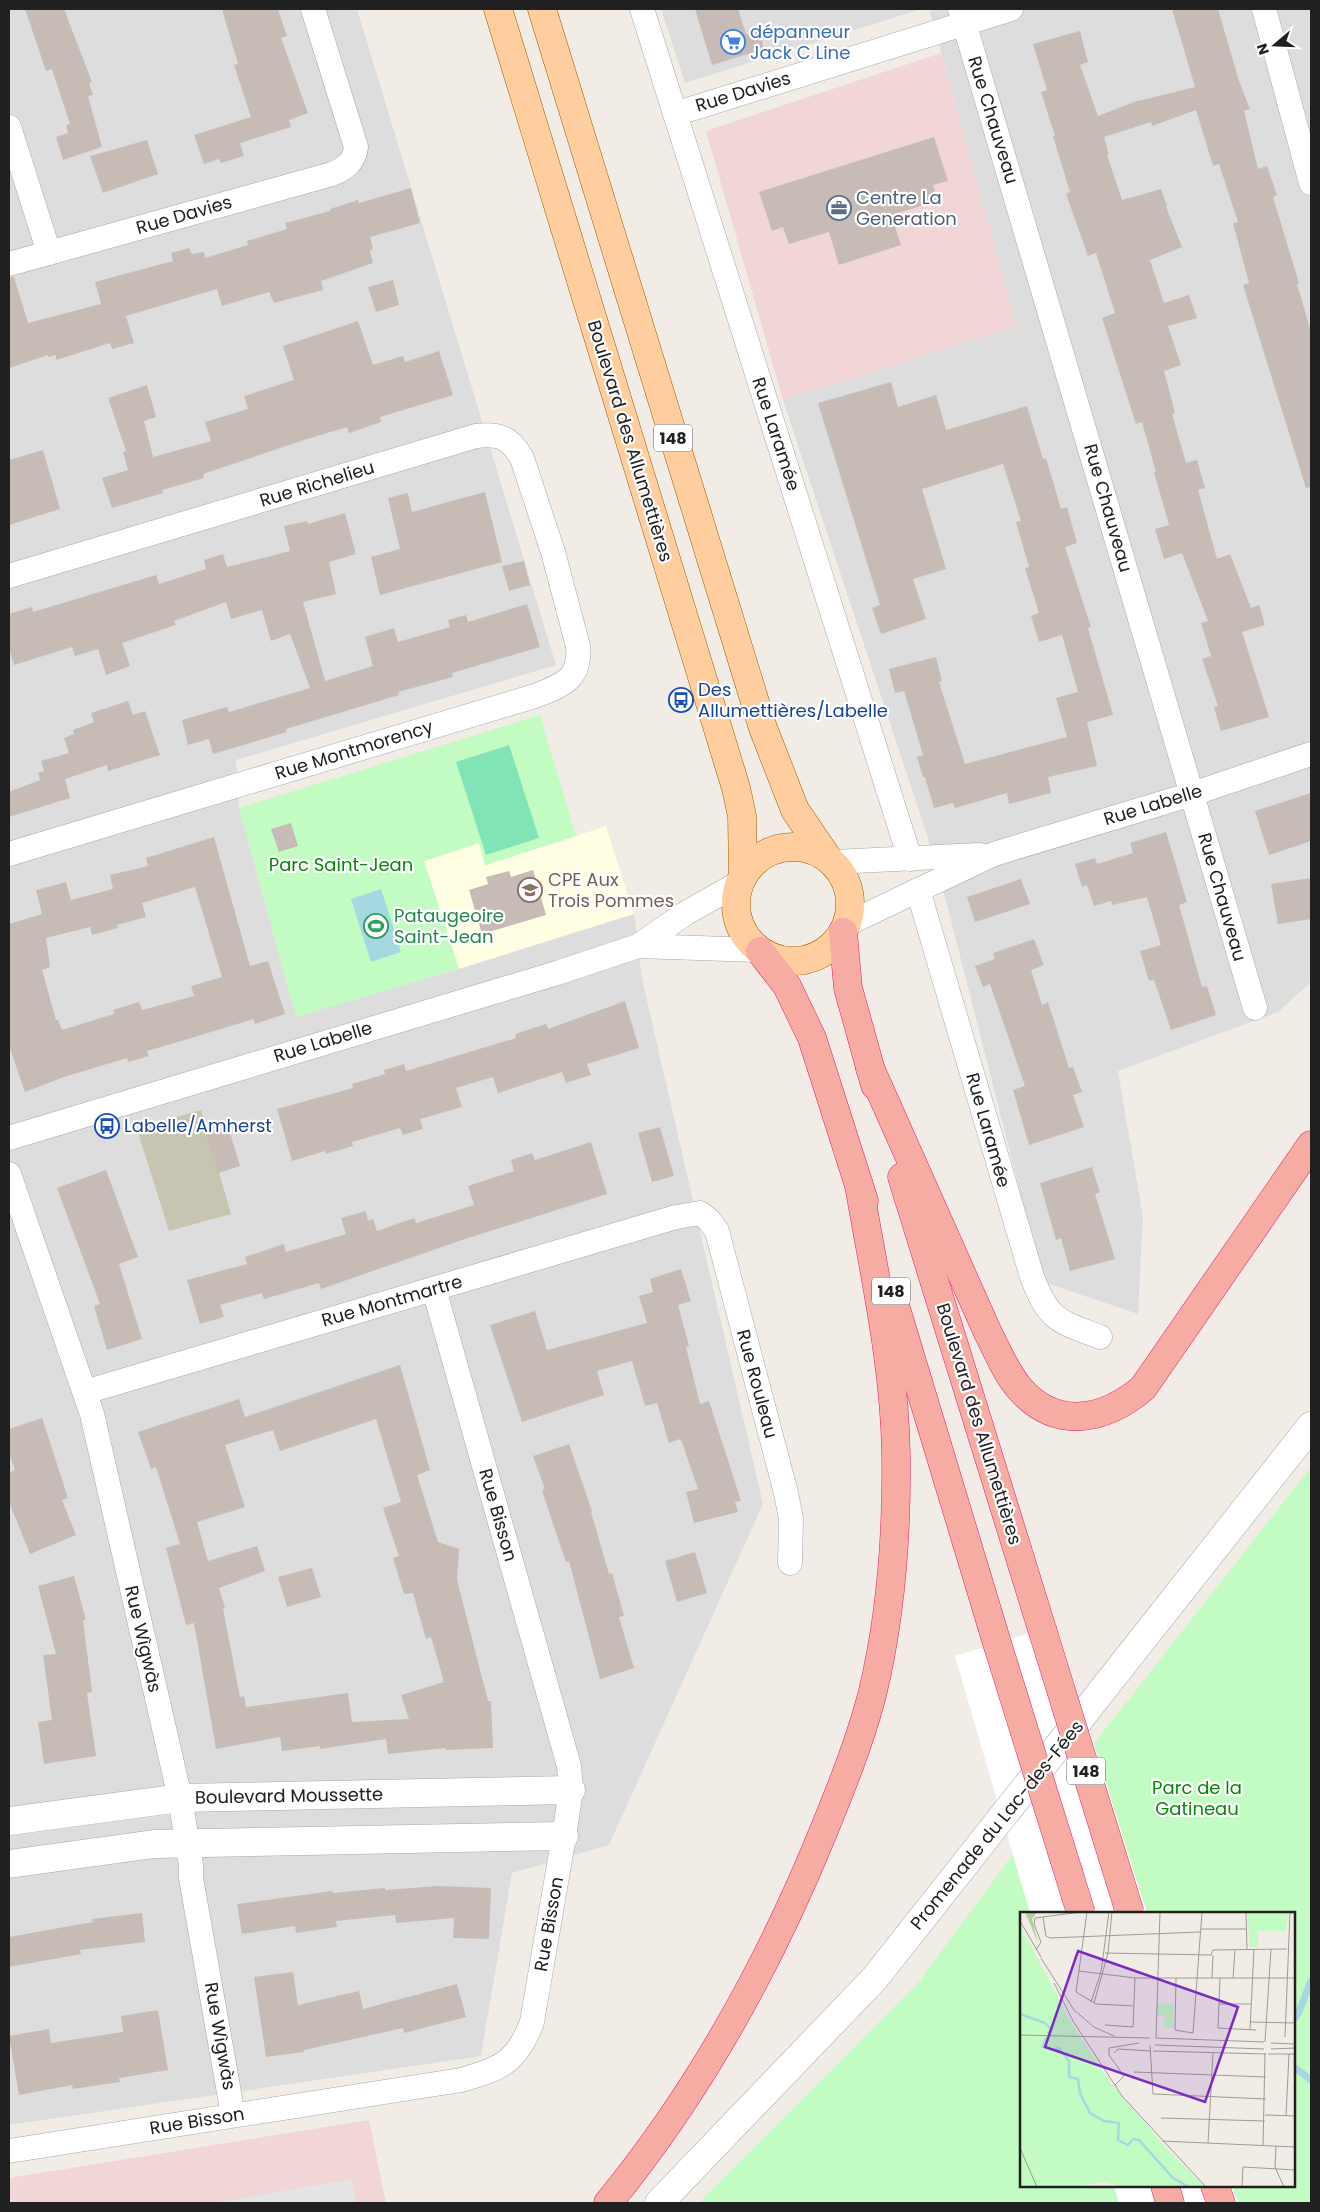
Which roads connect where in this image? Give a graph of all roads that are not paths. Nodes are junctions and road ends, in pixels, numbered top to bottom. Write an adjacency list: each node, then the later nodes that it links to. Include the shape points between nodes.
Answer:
1 (313, 9): 11 (street, Rue Davies, via 356,147 354,159 332,174)
2 (498, 9): 21 (main road, Boulevard des Allumettières / 148, via 736,788 742,816)
3 (542, 9): 20 (main road, 148, via 763,729 795,810)
4 (642, 9): 8 (street, Rue Laramée)
5 (1011, 9): 7 (street, Rue Davies)
6 (1264, 9): 10 (street)
7 (962, 16): 8 (street, Rue Davies); 16 (street, Rue Chauveau)
8 (675, 114): 19 (street, Rue Laramée)
9 (9, 127): 11 (street)
10 (1311, 183)
11 (49, 253): 12 (street, Rue Davies)
12 (9, 264)
13 (553, 552): 14 (street, Rue Richelieu, via 522,458 514,444 488,434); 17 (street, Rue Montmorency, via 579,651 572,677 562,685)
14 (9, 576)
15 (1311, 754): 16 (street, Rue Labelle)
16 (1192, 794): 18 (street, Rue Labelle); 26 (street, Rue Chauveau)
17 (9, 854)
18 (994, 854): 19 (street, Rue Labelle); 22 (street, Rue Labelle)
19 (910, 859): 20 (street, Rue Labelle)
20 (830, 860): 21 (main road, via 810,848 790,846 771,850 755,861); 23 (main road, via 841,872 850,897)
21 (741, 879): 24 (street, Rue Labelle); 25 (main road, via 736,898 739,923)
22 (918, 890): 23 (street, Rue Labelle); 34 (street, Rue Laramée, via 1040,1298 1060,1322)
23 (845, 928): 25 (main road, via 834,945 806,960 782,960); 27 (highway, Boulevard des Allumettières / 148, via 848,988)
24 (638, 946): 25 (street, Rue Labelle); 28 (street, Rue Labelle)
25 (759, 950): 31 (highway, 148, via 787,986 812,1038)
26 (1255, 1008)
27 (870, 1068): 29 (highway, via 1008,1373 1036,1403 1047,1411 1065,1416 1083,1417 1100,1413 1129,1400 1143,1388); 45 (highway, Boulevard des Allumettières / 148, bridge)
28 (9, 1138)
29 (1311, 1145)
30 (9, 1174): 35 (street, Rue Wìgwàs)
31 (858, 1185): 44 (highway, 148, bridge); 50 (highway, via 886,1343 896,1454 894,1560 881,1654 871,1698 842,1786 778,1935 699,2076)
32 (700, 1213): 33 (street, Rue Montmartre, via 676,1217); 37 (street, Rue Rouleau, via 716,1231 786,1492 791,1519)
33 (434, 1289): 35 (street, Rue Montmartre); 38 (street, Rue Bisson, via 569,1766)
34 (1100, 1337)
35 (85, 1392): 39 (street, Rue Wìgwàs)
36 (1311, 1426): 51 (street, Promenade du Lac-des-Fées, via 875,1978)
37 (790, 1563)
38 (571, 1790): 39 (street, Boulevard Moussette); 41 (street, Rue Bisson)
39 (180, 1798): 40 (street, Boulevard Moussette); 42 (street, Rue Wìgwàs)
40 (9, 1821)
41 (564, 1836): 42 (street); 46 (street, Rue Bisson, via 532,2022 514,2057 498,2067 461,2080)
42 (188, 1842): 43 (street); 46 (street, Rue Wìgwàs, via 191,1878)
43 (9, 1864)
44 (1080, 1912)
45 (1130, 1912)
46 (233, 2115): 47 (street, Rue Bisson)
47 (9, 2151)
48 (1165, 2187): 52 (highway)
49 (1215, 2187): 53 (highway)
50 (608, 2203)
51 (659, 2203)
52 (1170, 2203)
53 (1221, 2203)

